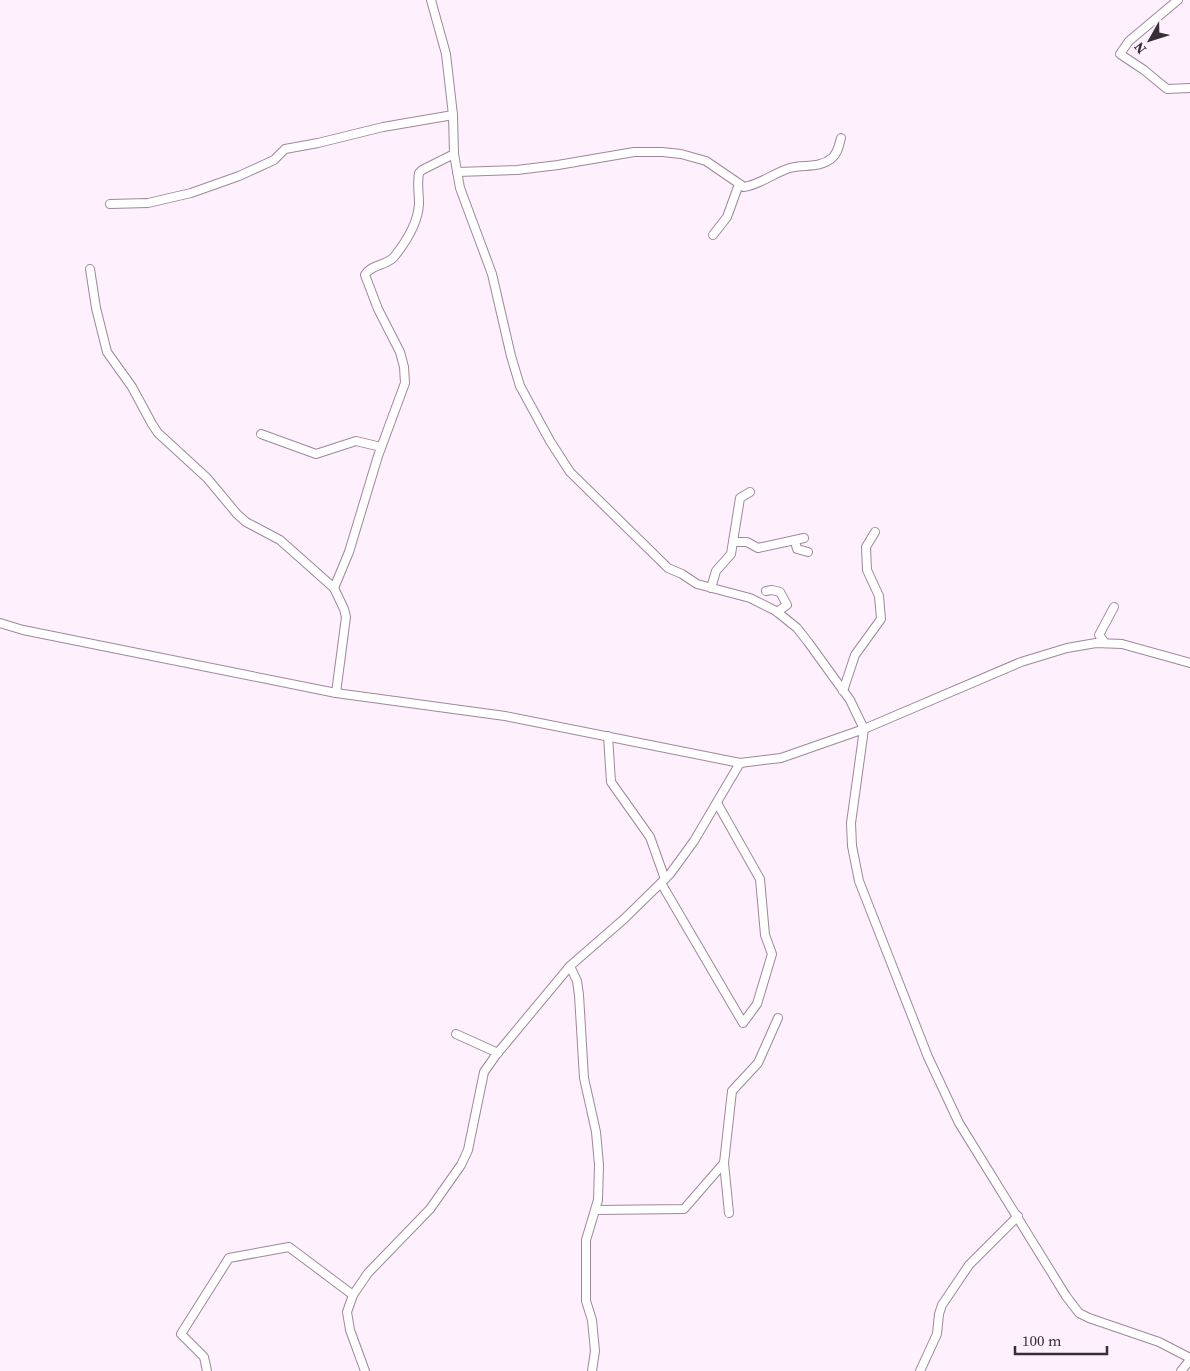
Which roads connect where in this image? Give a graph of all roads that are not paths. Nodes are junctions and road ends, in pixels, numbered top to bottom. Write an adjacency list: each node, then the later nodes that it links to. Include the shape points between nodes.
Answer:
1 (431, 0): 4 (street, via 446,54)
2 (1178, 0): 3 (street, via 1129,41 1120,54 1167,89)
3 (1190, 88)
4 (453, 115): 6 (street); 9 (street, via 285,149 274,160 191,193 148,203)
5 (842, 138): 8 (street, via 832,158 823,164 789,168 756,185)
6 (454, 154): 7 (street); 13 (street, via 419,173 418,215 412,230 393,257 364,275 404,367 405,383)
7 (457, 172): 8 (street, via 517,170 634,152 662,152 706,161); 21 (street, via 492,274 520,386 550,441 570,472 668,568)
8 (739, 184): 10 (street, via 727,218)
9 (110, 204)
10 (714, 235)
11 (90, 269): 20 (street, via 107,352 132,387 158,433 207,478 246,522 280,540)
12 (261, 434): 13 (street, via 316,454 356,441)
13 (381, 447): 20 (street, via 350,552)
14 (750, 492): 18 (street, via 740,498)
15 (875, 532): 28 (street, via 866,547 867,570 879,596 881,619 855,655)
16 (804, 538): 17 (street)
17 (795, 541): 18 (street, via 758,548 747,542); 19 (street, via 797,549)
18 (733, 542): 21 (street, via 731,554 716,572)
19 (808, 552)
20 (334, 588): 29 (street, via 346,617)
21 (711, 588): 24 (street, via 750,598)
22 (766, 591): 24 (street, via 780,592 787,605)
23 (1114, 608): 26 (street, via 1099,635)
24 (777, 612): 28 (street, via 797,628)
25 (0, 623): 29 (street)
26 (1105, 643): 27 (street, via 1122,644); 30 (street, via 1067,648 1021,662)
27 (1190, 663)
28 (843, 691): 30 (street)
29 (336, 692): 31 (street, via 505,716)
30 (864, 729): 32 (street, via 781,758); 42 (street, via 851,823 859,881 928,1057 958,1123)
31 (608, 736): 32 (street); 34 (street, via 611,782 650,837)
32 (740, 763): 33 (street)
33 (718, 803): 34 (street); 34 (street, via 760,879 765,935 772,954 757,1004 744,1022)
34 (663, 881): 35 (street)
35 (570, 966): 38 (street); 40 (street, via 577,981 584,1078 596,1132 599,1165)
36 (778, 1018): 39 (street, via 758,1063 732,1091)
37 (456, 1034): 38 (street)
38 (498, 1053): 43 (street, via 484,1072 468,1150 461,1166 430,1209 368,1273)
39 (724, 1163): 40 (street, via 684,1209); 41 (street)
40 (596, 1210): 47 (street, via 586,1240 586,1301 596,1351)
41 (729, 1213)
42 (1018, 1216): 44 (street, via 1079,1312 1159,1342); 48 (street, via 969,1265 942,1305 937,1334)
43 (353, 1295): 45 (street, via 289,1247 229,1258 182,1334 204,1357); 46 (street, via 347,1312)
44 (1190, 1359): 49 (street)
45 (207, 1371)
46 (365, 1371)
47 (592, 1371)
48 (920, 1371)
49 (1181, 1371)

